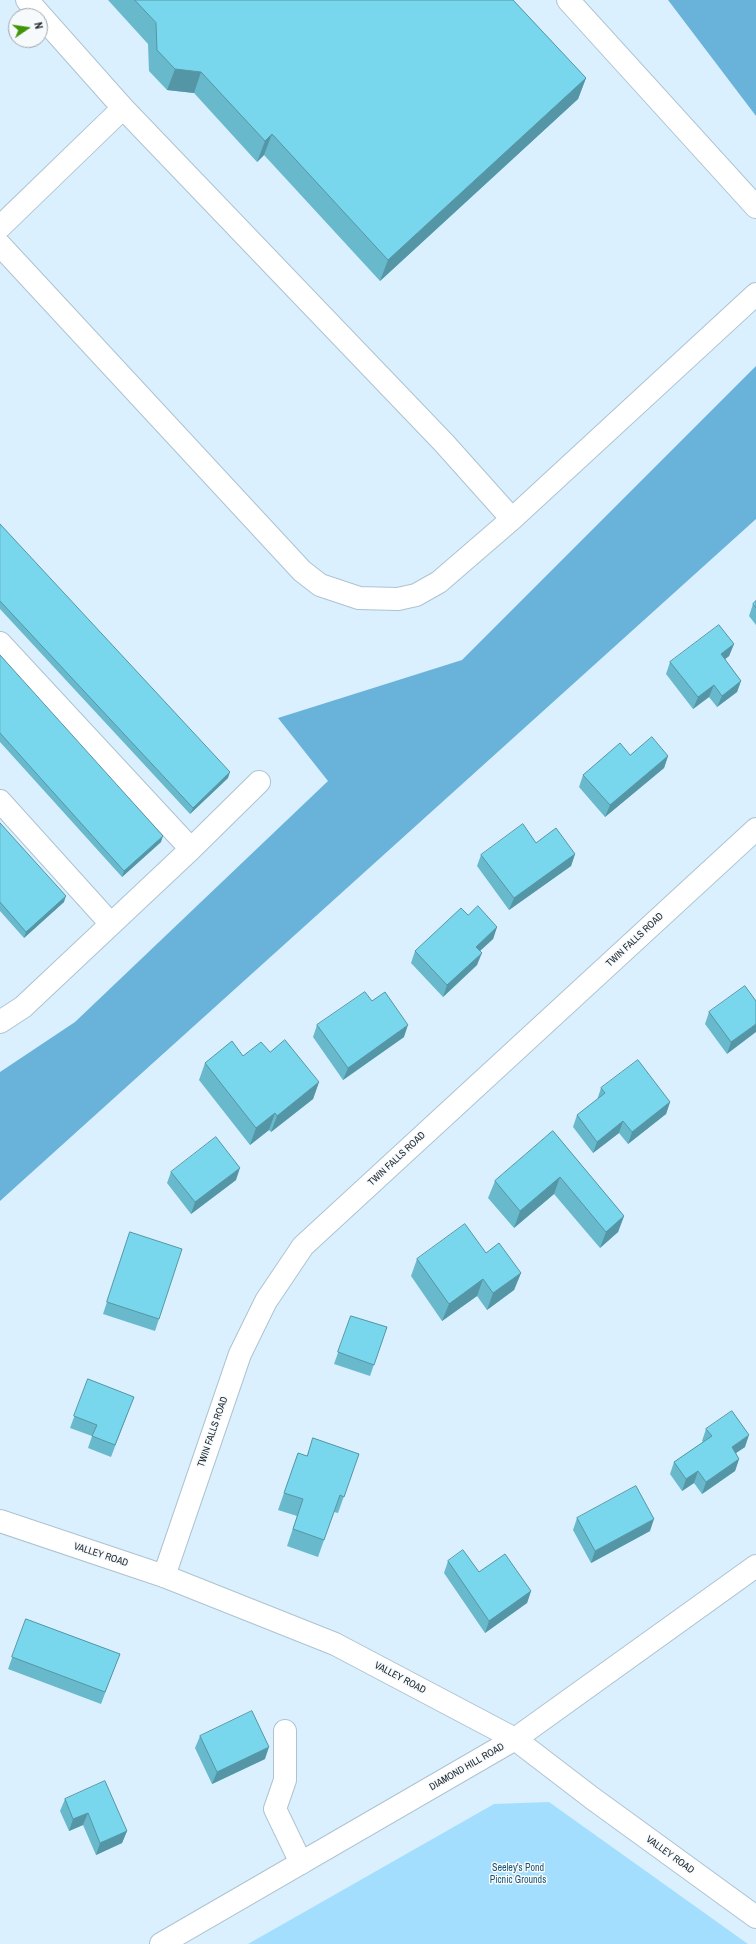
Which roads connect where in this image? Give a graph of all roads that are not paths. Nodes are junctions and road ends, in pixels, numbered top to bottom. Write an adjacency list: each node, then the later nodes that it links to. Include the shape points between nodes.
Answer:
1 (27, 0): 3 (main road)
2 (568, 0): 4 (main road)
3 (124, 108): 5 (main road); 8 (main road, via 444,443)
4 (756, 207)
5 (0, 227)
6 (0, 245): 8 (main road, via 302,571 320,585 359,598 398,599 416,595 452,572)
7 (756, 294): 8 (main road)
8 (512, 519)
9 (0, 643): 13 (main road)
10 (260, 782): 13 (main road)
11 (0, 801): 14 (main road)
12 (756, 829): 18 (main road, TWIN FALLS ROAD, via 302,1246 266,1301 240,1354)
13 (191, 849): 14 (main road)
14 (111, 924): 15 (main road, via 23,1007)
15 (0, 1022)
16 (3, 1522): 18 (main road, VALLEY ROAD)
17 (756, 1566): 20 (main road, DIAMOND HILL ROAD)
18 (164, 1576): 20 (main road, VALLEY ROAD, via 335,1644)
19 (285, 1731): 21 (main road, via 285,1780 276,1809)
20 (515, 1739): 21 (main road, DIAMOND HILL ROAD); 22 (main road, VALLEY ROAD)
21 (301, 1863): 23 (main road, DIAMOND HILL ROAD)
22 (756, 1917)
23 (161, 1944)

